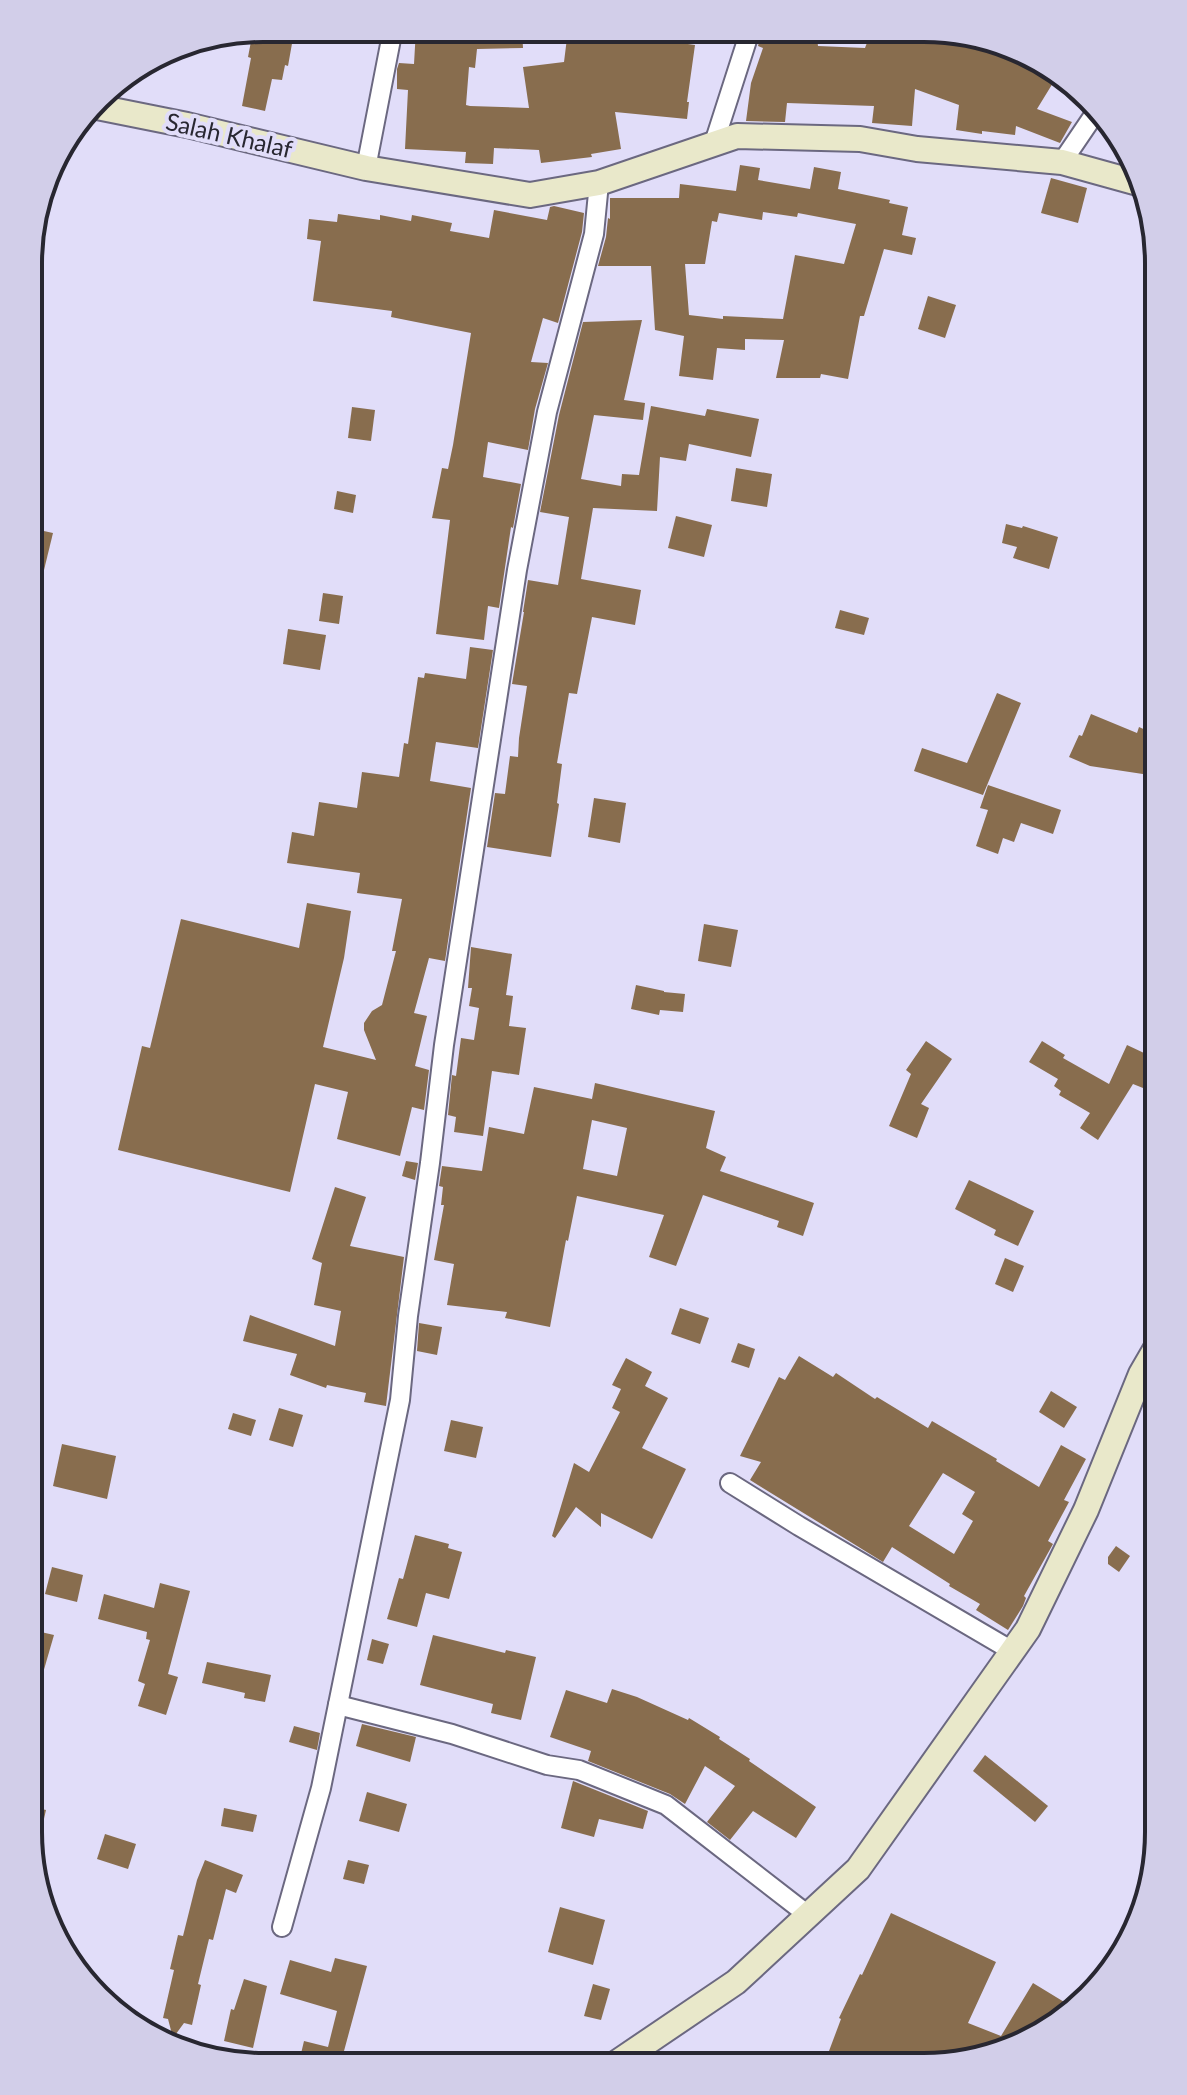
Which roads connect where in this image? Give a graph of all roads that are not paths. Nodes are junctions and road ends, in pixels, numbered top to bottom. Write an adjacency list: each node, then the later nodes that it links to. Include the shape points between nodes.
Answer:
1 (390, 42): 7 (street)
2 (746, 42): 5 (street)
3 (105, 109): 7 (street, Salah Khalaf)
4 (1091, 119): 6 (street)
5 (714, 143): 6 (street, Salah Khalaf, via 737,136 860,139); 9 (street, Salah Khalaf)
6 (1062, 162): 8 (street, Salah Khalaf)
7 (366, 168): 9 (street, Salah Khalaf, via 530,195)
8 (1128, 180)
9 (599, 183): 13 (street, via 594,234 547,412 517,570 444,1045 400,1400)
10 (1145, 1367): 12 (street, via 1080,1523)
11 (730, 1483): 12 (street)
12 (1014, 1652): 14 (street, via 858,1869)
13 (338, 1705): 14 (street, via 579,1770 666,1805); 15 (street)
14 (808, 1915): 16 (street, via 736,1982)
15 (282, 1927)
16 (631, 2053)

